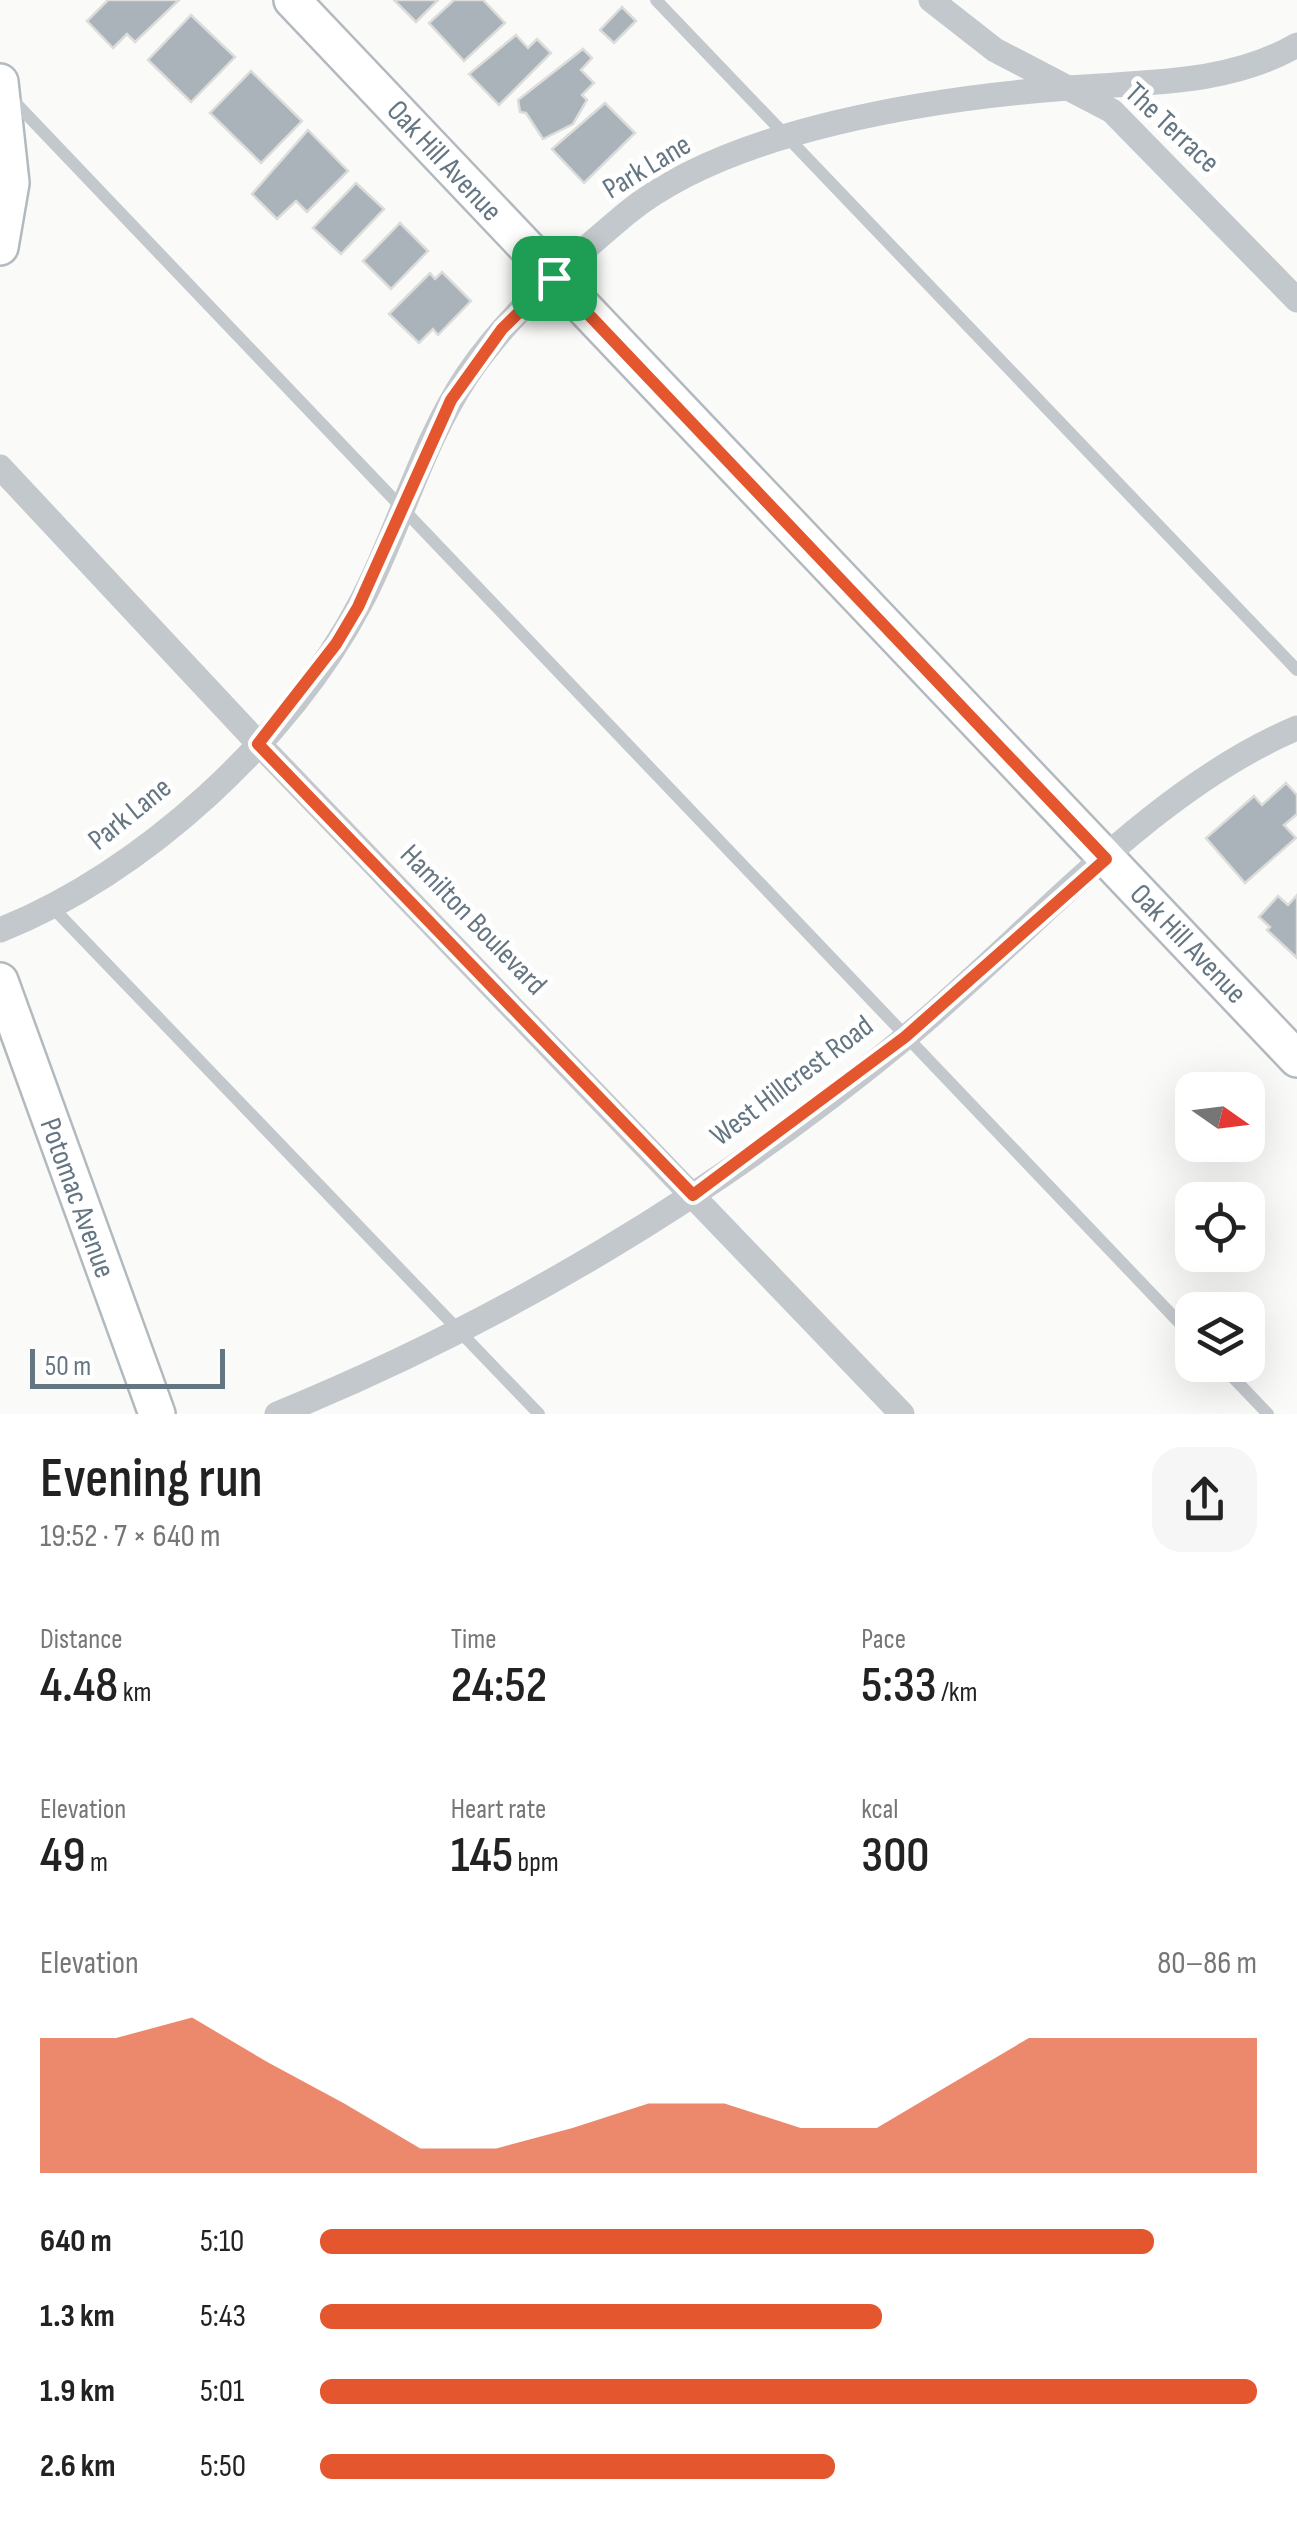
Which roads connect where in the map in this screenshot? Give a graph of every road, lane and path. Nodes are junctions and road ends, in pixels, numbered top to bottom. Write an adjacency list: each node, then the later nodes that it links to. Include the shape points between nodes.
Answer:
1 (656, 0): 7 (lane)
2 (931, 0): 6 (street, The Terrace, via 996,50)
3 (293, 1): 9 (street, Oak Hill Avenue)
4 (1297, 44): 6 (street, Park Lane, via 1224,72)
5 (0, 86): 8 (street, via 10,183); 12 (lane)
6 (1071, 88): 7 (street, Park Lane, via 982,96); 10 (street, The Terrace, via 1112,110 1148,143)
7 (788, 138): 9 (street, Park Lane, via 661,190); 13 (lane)
8 (0, 247)
9 (554, 278): 12 (street, Park Lane, via 502,329 451,400); 16 (street, Oak Hill Avenue)
10 (1297, 300)
11 (0, 468): 15 (street, Hamilton Boulevard)
12 (403, 511): 15 (street, Park Lane, via 336,644); 20 (lane)
13 (1297, 670)
14 (1297, 728): 16 (street, West Hillcrest Road, via 1198,780)
15 (258, 744): 17 (street, Park Lane, via 172,826); 22 (street, Hamilton Boulevard)
16 (1106, 859): 20 (street, West Hillcrest Road); 21 (street, Oak Hill Avenue)
17 (54, 909): 18 (street, Park Lane); 24 (lane)
18 (0, 930)
19 (0, 981): 26 (street, Potomac Avenue)
20 (905, 1037): 22 (street, West Hillcrest Road); 23 (lane)
21 (1297, 1058)
22 (693, 1195): 24 (street, West Hillcrest Road); 29 (street, Hamilton Boulevard)
23 (1175, 1318)
24 (458, 1330): 27 (street, West Hillcrest Road); 28 (lane)
25 (1237, 1382): 30 (lane)
26 (156, 1414)
27 (277, 1414)
28 (539, 1414)
29 (902, 1414)
30 (1268, 1414)

